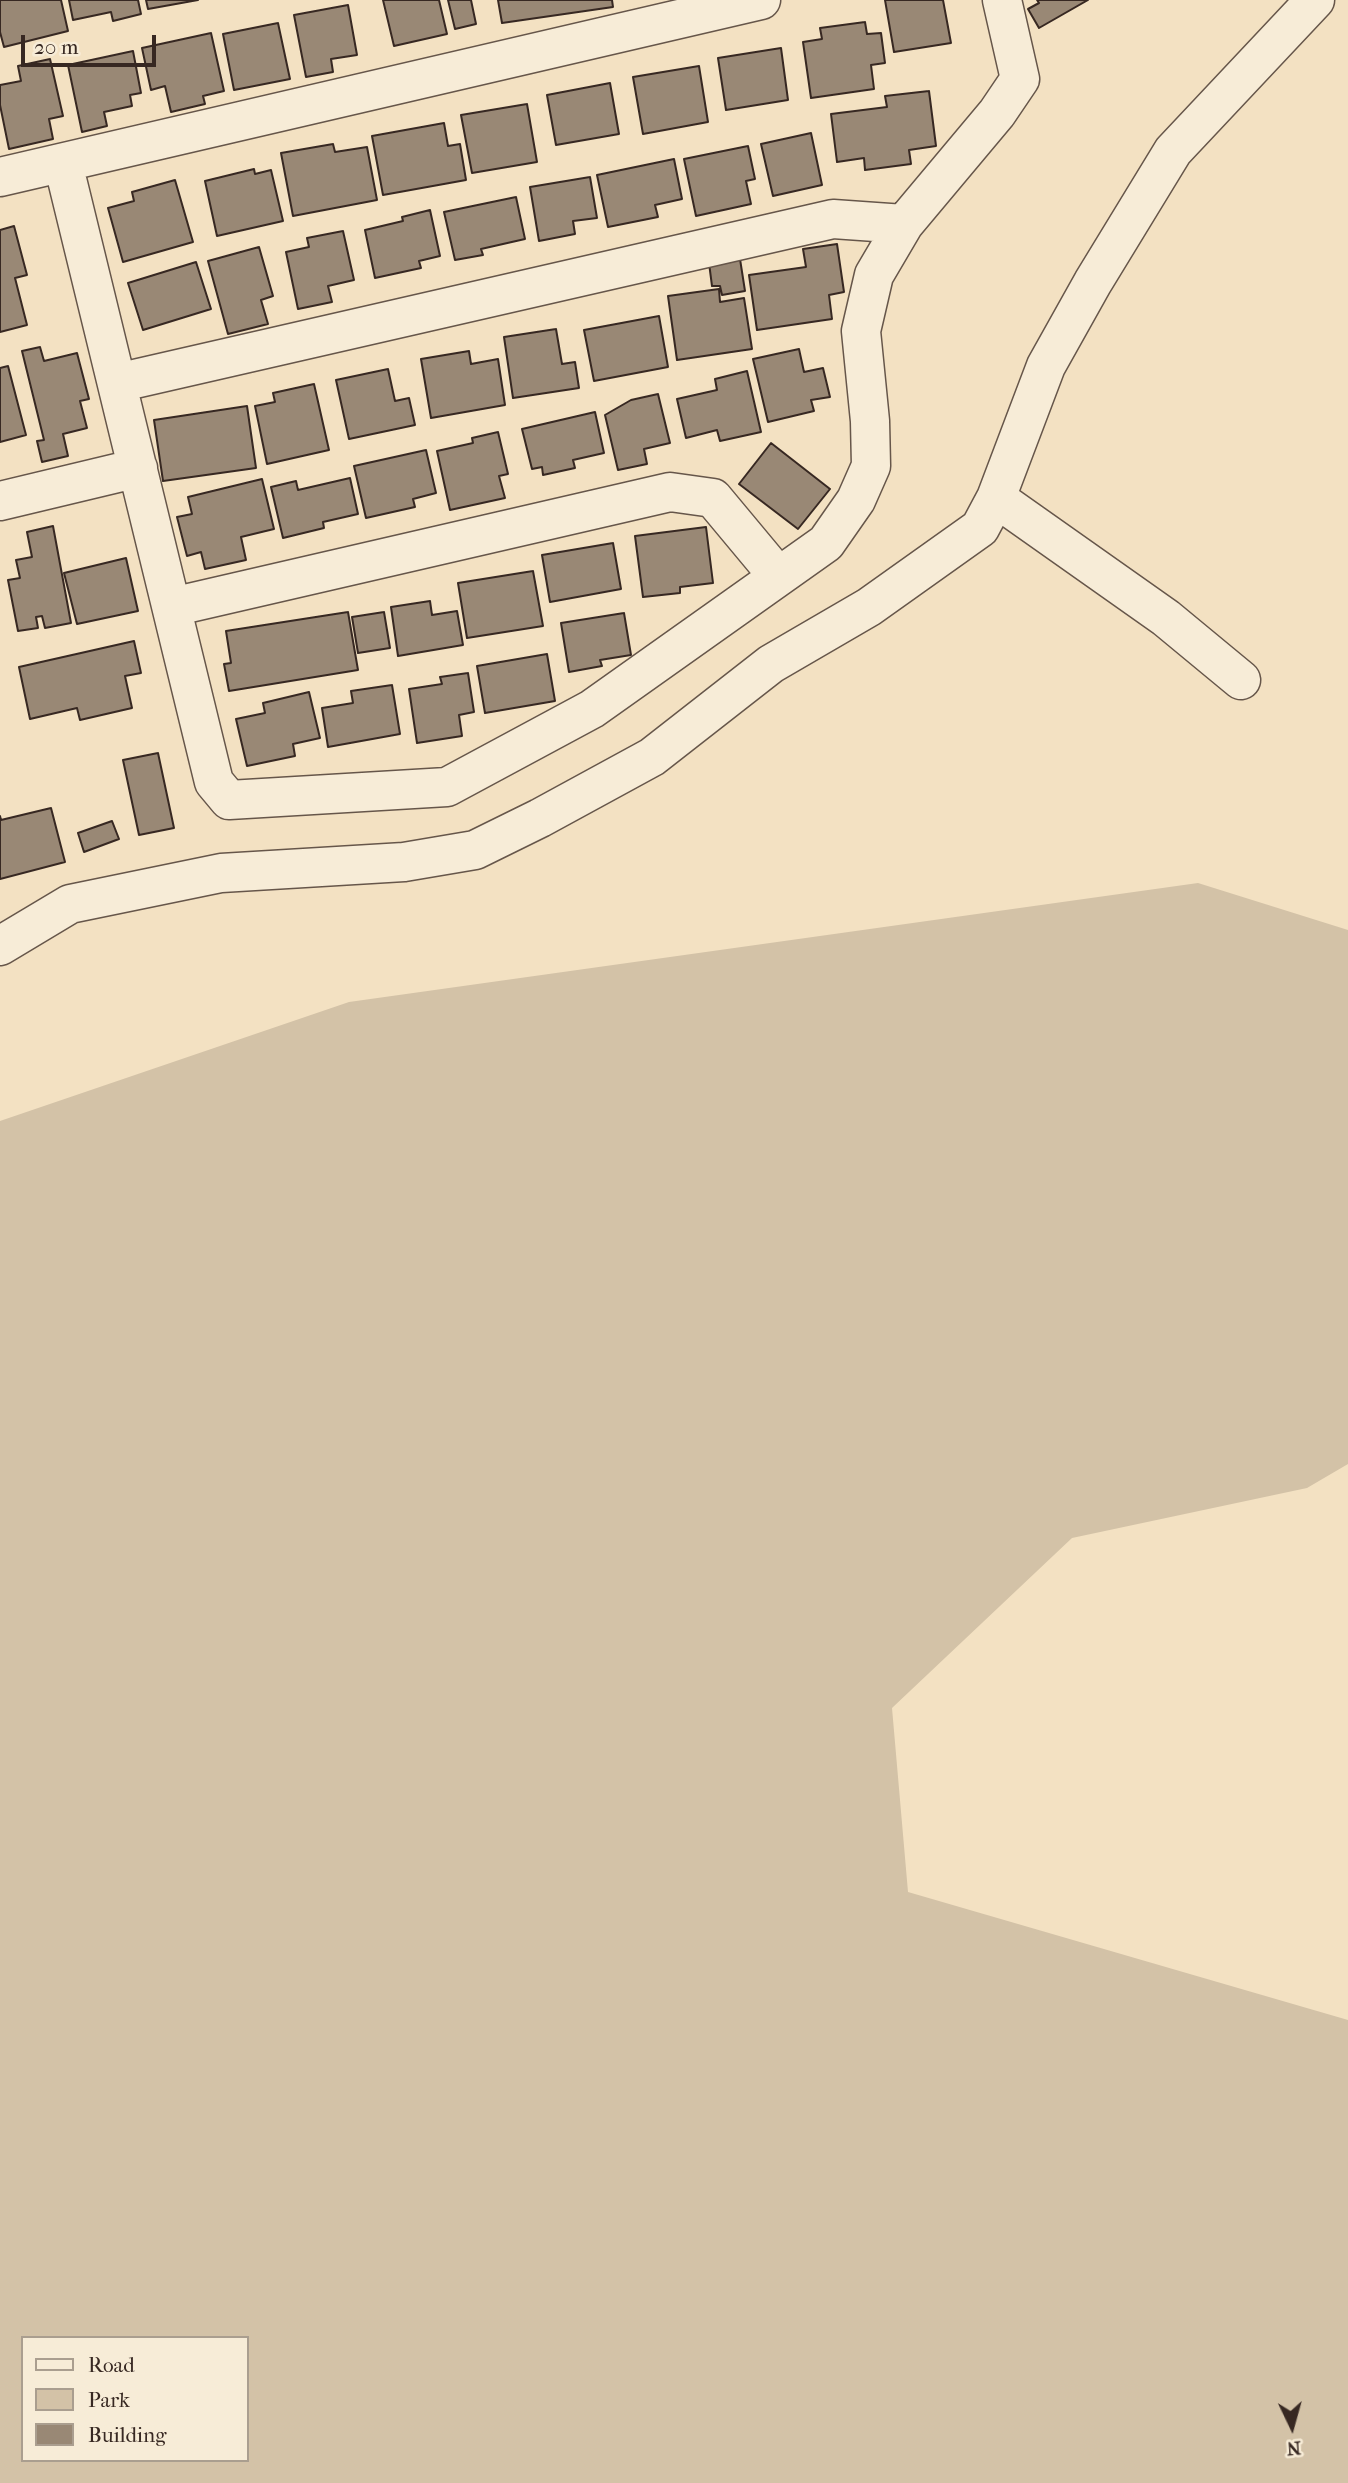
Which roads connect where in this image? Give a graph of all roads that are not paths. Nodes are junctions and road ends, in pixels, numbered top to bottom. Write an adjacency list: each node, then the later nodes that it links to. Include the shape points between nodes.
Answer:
1 (761, 0): 4 (street)
2 (1002, 0): 7 (street, via 1020,79)
3 (1315, 0): 10 (street, via 1173,151 1046,366)
4 (719, 5): 5 (street)
5 (63, 163): 6 (street); 8 (street)
6 (0, 177)
7 (904, 224): 8 (street, via 833,219); 12 (street, via 874,275 861,331 870,466 856,500 826,543)
8 (117, 383): 9 (street)
9 (138, 468): 11 (street); 13 (street)
10 (996, 498): 14 (street, via 1166,618); 15 (street, via 980,528 869,607 771,664 652,757 475,850 404,862 221,873 70,904)
11 (0, 501)
12 (778, 576): 13 (street, via 713,498 670,492); 13 (street, via 593,709 447,788 243,800 229,800 214,782)
13 (172, 607)
14 (1241, 680)
15 (0, 946)

